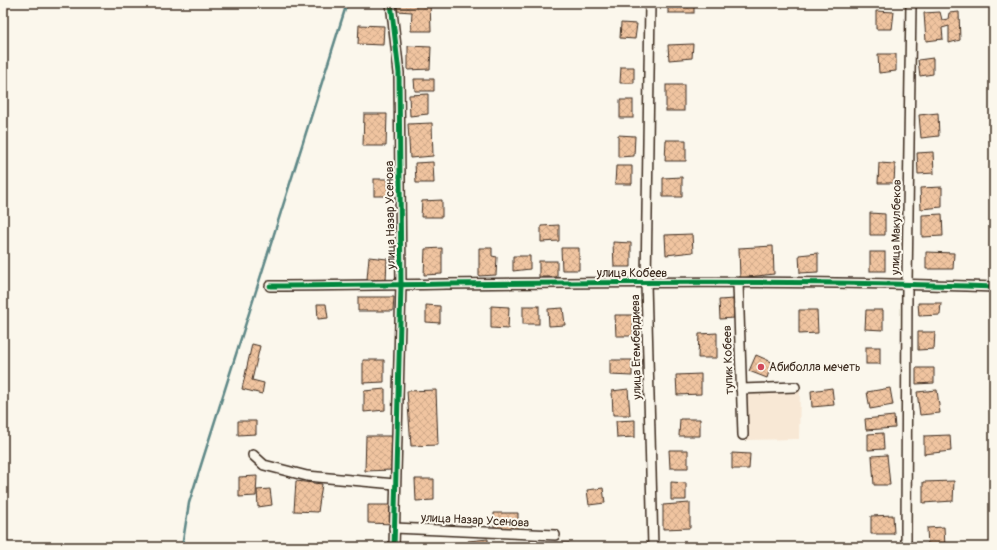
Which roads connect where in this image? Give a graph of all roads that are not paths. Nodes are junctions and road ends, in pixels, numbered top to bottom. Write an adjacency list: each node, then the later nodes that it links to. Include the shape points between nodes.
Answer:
1 (391, 3): 7 (street, улица Назар Усенова, via 399,73)
2 (650, 3): 4 (street, улица Егембердиева)
3 (911, 3): 6 (street, улица Макулбеков)
4 (646, 282): 5 (street, улица Кобеев); 7 (street, улица Кобеев); 18 (street, улица Егембердиева)
5 (738, 283): 6 (street, улица Кобеев); 11 (street, тупик Кобеев)
6 (907, 284): 9 (street, улица Кобеев); 19 (street, улица Макулбеков)
7 (401, 285): 8 (street, улица Кобеев); 14 (street, улица Назар Усенова)
8 (270, 286)
9 (994, 286)
10 (796, 387): 11 (street)
11 (741, 389): 12 (street, тупик Кобеев)
12 (743, 436)
13 (253, 456): 14 (street, via 264,465 307,476)
14 (395, 484): 15 (street, улица Назар Усенова)
15 (394, 528): 16 (street, улица Назар Усенова); 17 (street, улица Назар Усенова)
16 (554, 535)
17 (394, 547)
18 (653, 547)
19 (906, 547)

